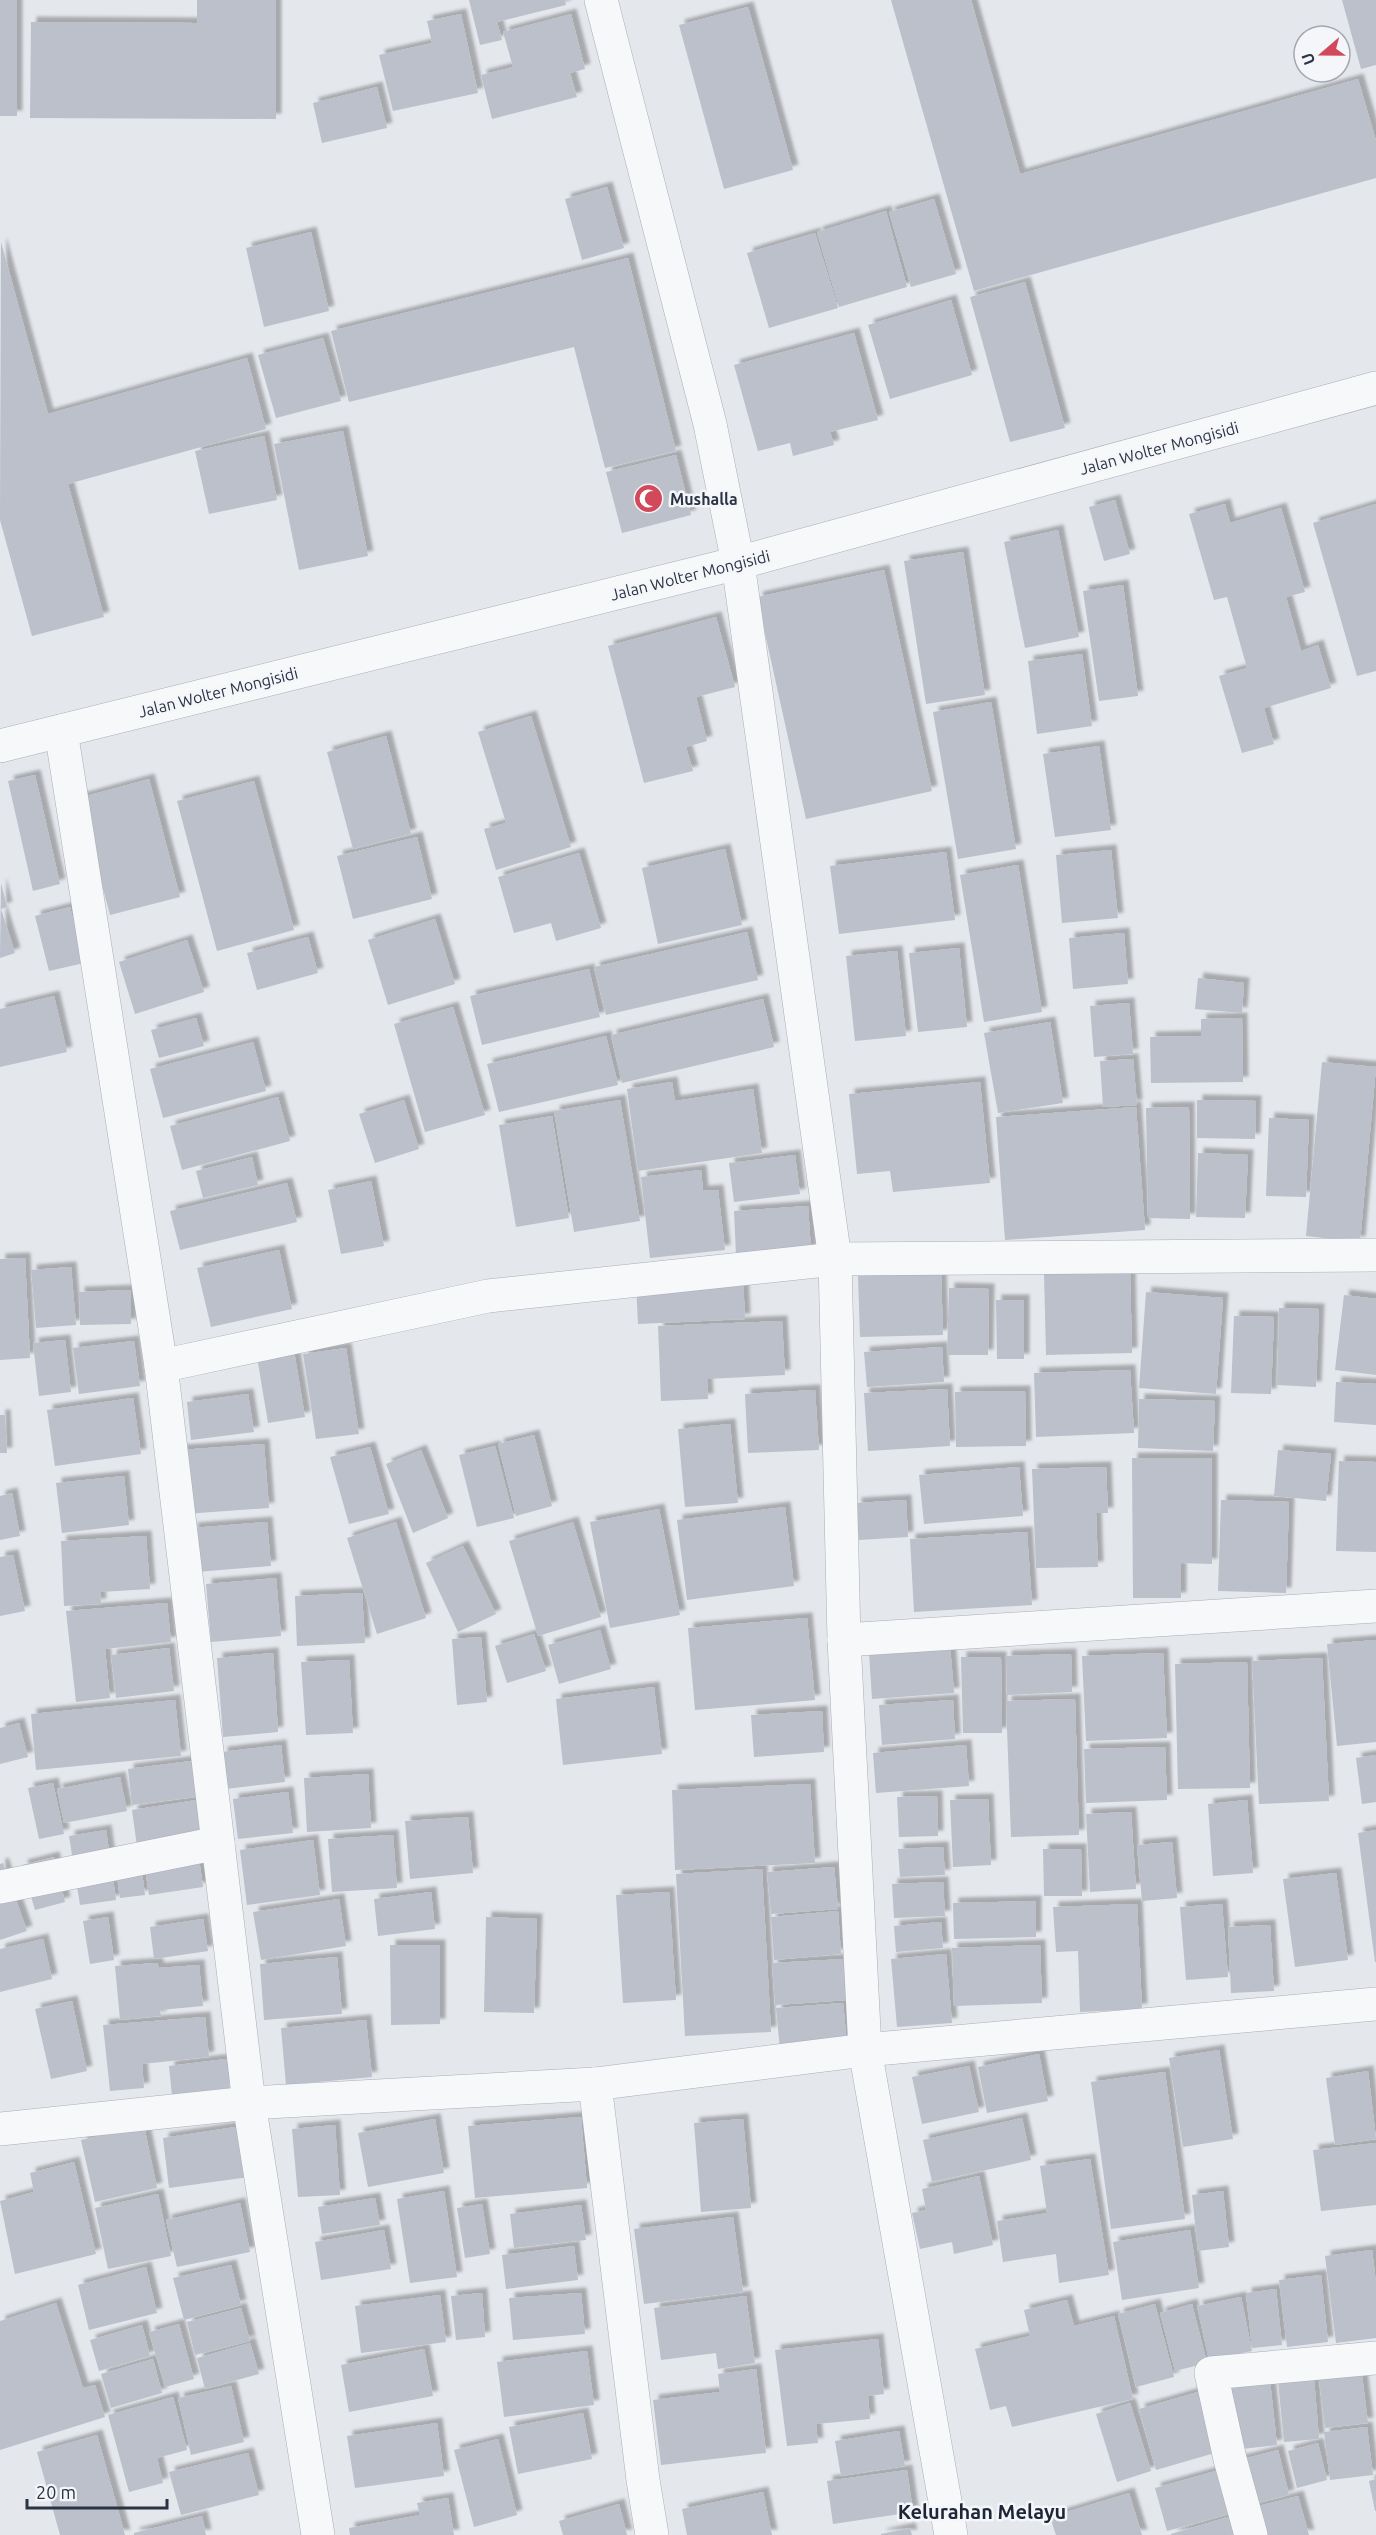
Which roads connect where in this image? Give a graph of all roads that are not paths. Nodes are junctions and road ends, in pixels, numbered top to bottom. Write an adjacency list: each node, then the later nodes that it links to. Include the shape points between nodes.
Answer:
1 (602, 0): 3 (street, via 710,424)
2 (1376, 388): 3 (street, Jalan Wolter Mongisidi)
3 (738, 563): 4 (street, Jalan Wolter Mongisidi); 7 (street)
4 (61, 731): 5 (street, Jalan Wolter Mongisidi); 8 (street)
5 (0, 746)
6 (1376, 1255): 7 (street)
7 (835, 1259): 8 (street, via 488,1296); 10 (street)
8 (161, 1366): 11 (street)
9 (1376, 1606): 10 (street)
10 (844, 1640): 14 (street)
11 (218, 1843): 12 (street); 16 (street)
12 (0, 1887)
13 (1376, 2004): 14 (street)
14 (866, 2050): 15 (street); 21 (street)
15 (595, 2084): 16 (street); 20 (street)
16 (249, 2103): 17 (street); 19 (street)
17 (0, 2129)
18 (1376, 2358): 22 (street, via 1211,2373)
19 (318, 2535)
20 (652, 2535)
21 (951, 2535)
22 (1251, 2535)

